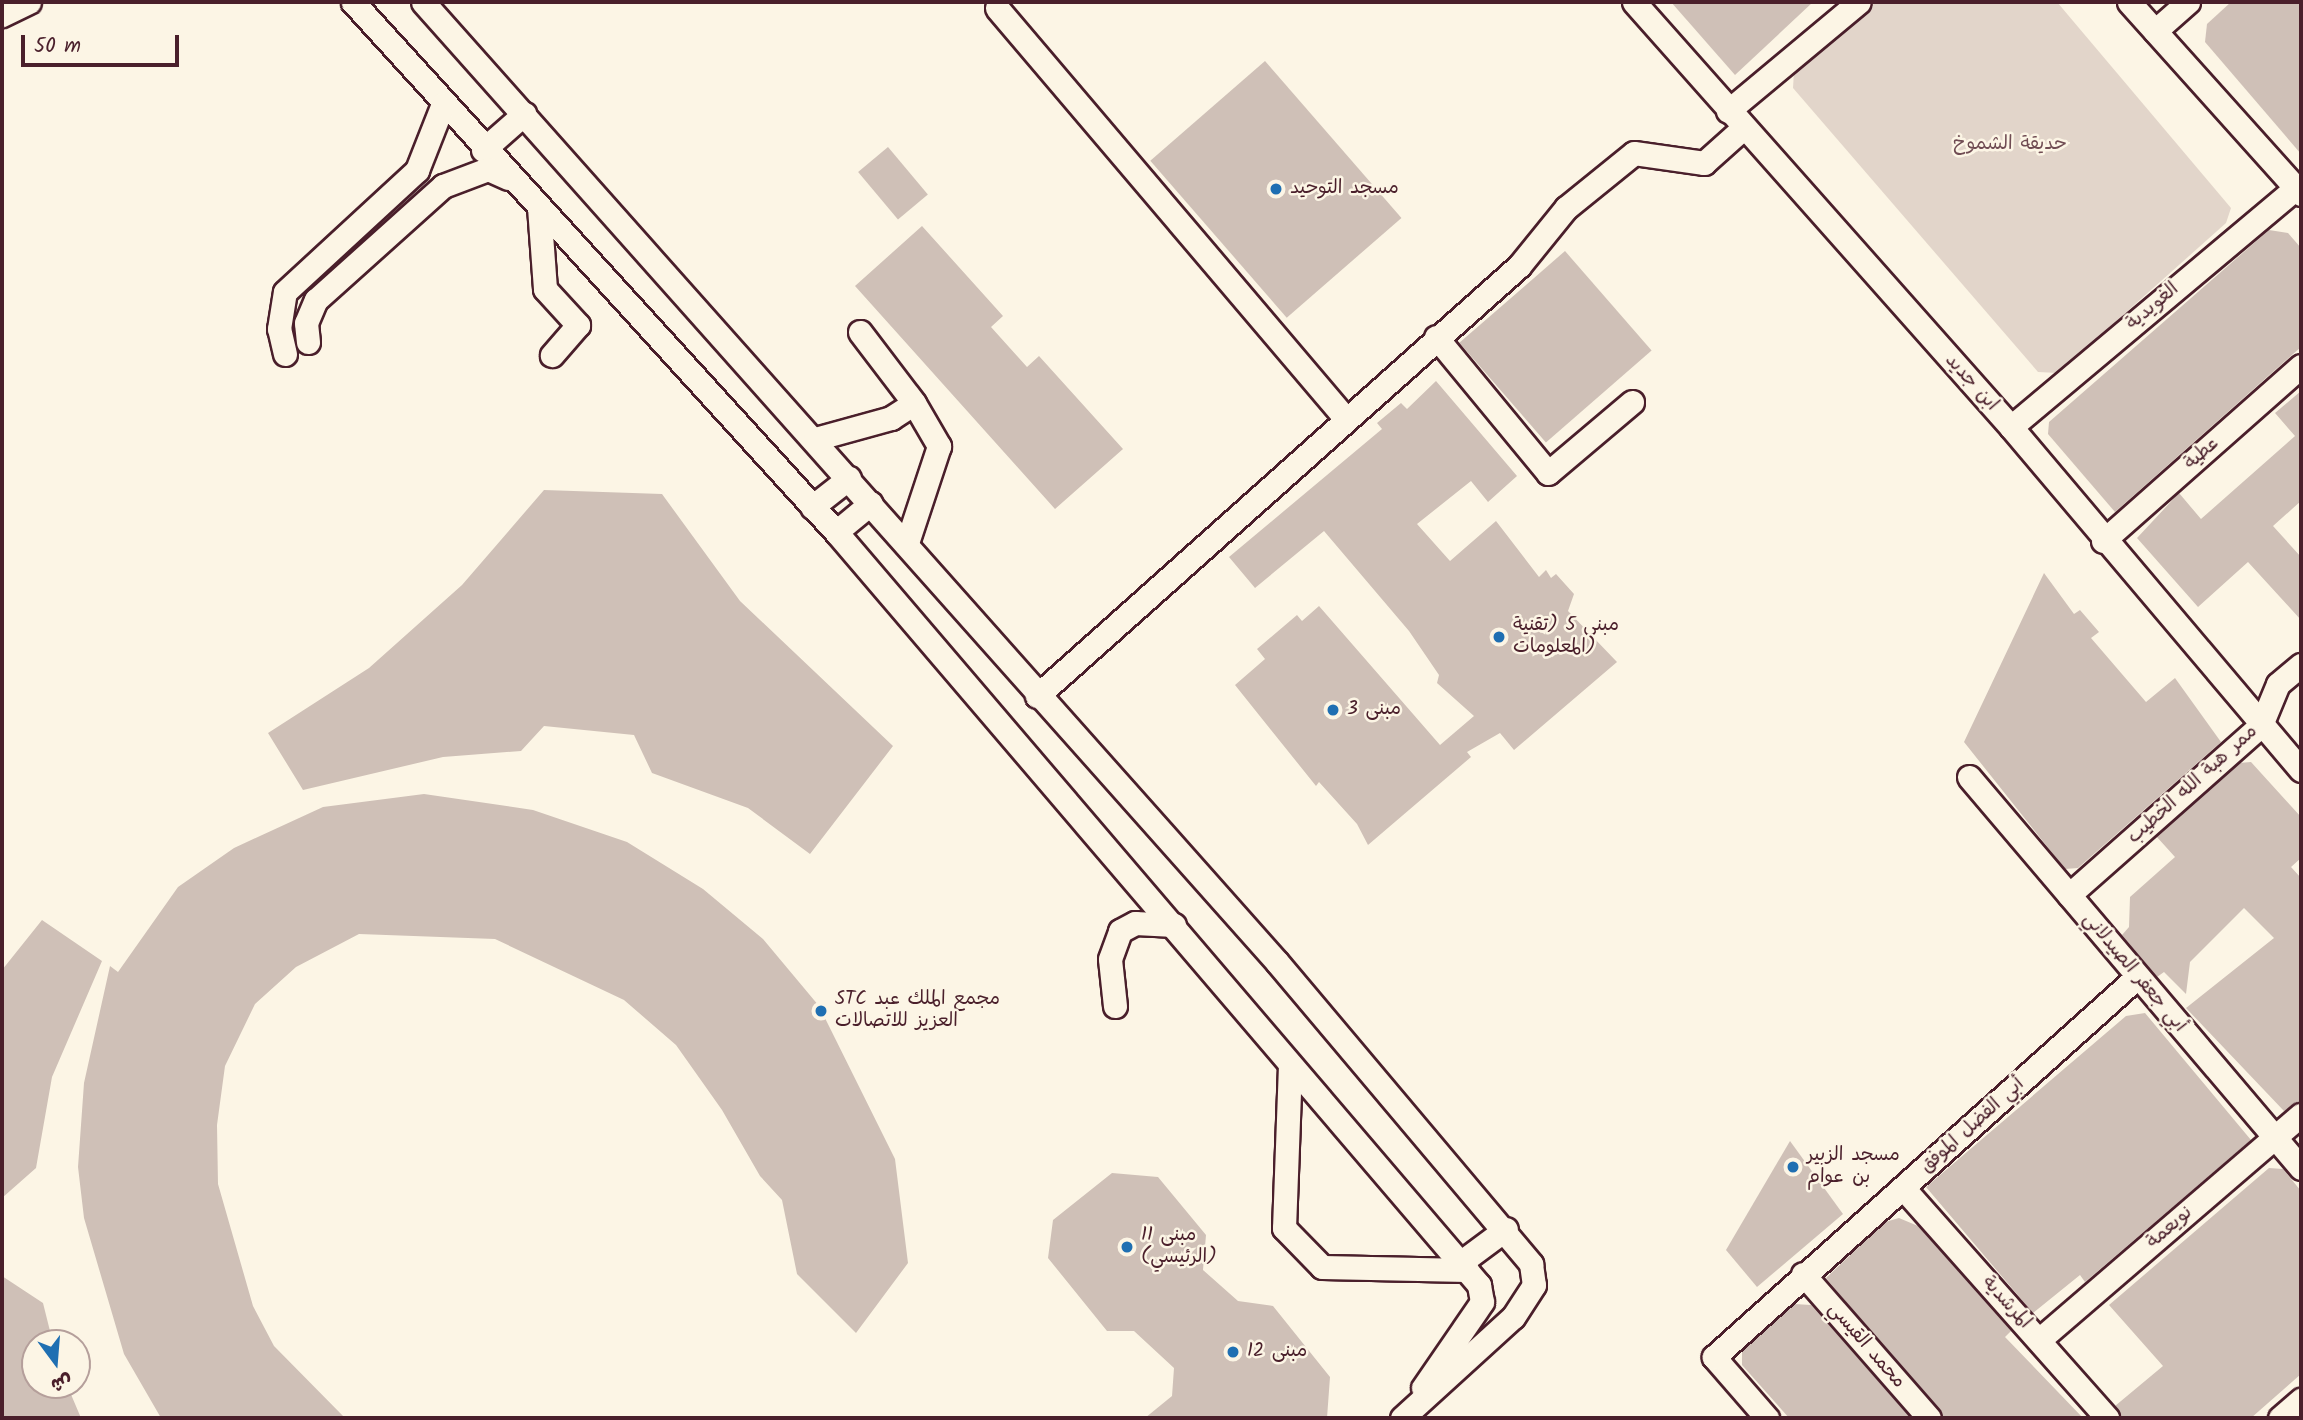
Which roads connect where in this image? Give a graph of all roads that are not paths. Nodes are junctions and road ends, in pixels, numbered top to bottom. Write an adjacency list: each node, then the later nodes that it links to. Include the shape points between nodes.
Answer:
1 (29, 2): 9 (street)
2 (354, 2): 11 (street)
3 (423, 2): 12 (street)
4 (1634, 2): 13 (street, ابن جديد)
5 (1859, 2): 13 (street)
6 (2129, 2): 10 (street)
7 (2188, 2): 10 (street)
8 (997, 8): 26 (street)
9 (2, 15)
10 (2155, 31): 16 (street)
11 (443, 104): 14 (street); 21 (street, via 417,170 285,292 279,328)
12 (519, 109): 14 (street); 28 (street)
13 (1735, 120): 19 (street, via 1704,163 1634,153 1566,208 1519,266); 27 (street, ابن جديد)
14 (479, 145): 15 (street)
15 (508, 178): 17 (street); 20 (street, via 488,169 443,187 316,300 306,323)
16 (2299, 191): 27 (street, الغويدية)
17 (539, 207): 22 (street, via 545,289 578,325); 31 (street)
18 (860, 332): 25 (street)
19 (1436, 337): 24 (street, via 1548,473); 26 (street)
20 (308, 342)
21 (285, 354)
22 (552, 355)
23 (2301, 366): 33 (street, عطية)
24 (1632, 402)
25 (914, 403): 28 (street, via 891,418); 34 (street, via 939,446)
26 (1346, 419): 36 (street)
27 (2011, 427): 33 (street, ابن جديد)
28 (815, 439): 29 (street)
29 (849, 478): 30 (street); 31 (street)
30 (871, 503): 32 (street); 34 (street)
31 (812, 507): 32 (street)
32 (836, 532): 41 (street)
33 (2103, 541): 37 (street, ابن جديد)
34 (907, 543): 36 (street)
35 (2301, 665): 37 (street, ممر هبة الله الخطيب, via 2278,684)
36 (1037, 696): 49 (street)
37 (2261, 725): 38 (street, ابن جديد); 40 (street, ممر هبة الله الخطيب)
38 (2301, 770)
39 (1969, 777): 40 (street, أبي جعفر الصيدلاني)
40 (2069, 895): 42 (street, أبي جعفر الصيدلاني)
41 (1174, 925): 43 (street, via 1135,923 1120,931 1110,960); 44 (street)
42 (2136, 978): 46 (street, أبي جعفر الصيدلاني); 48 (street, أبي الفضل الموفق)
43 (1115, 1006)
44 (1290, 1065): 50 (street); 50 (street, via 1284,1228 1322,1268)
45 (2301, 1115): 46 (street, نويعمة)
46 (2275, 1137): 47 (street, أبي جعفر الصيدلاني); 52 (street, نويعمة)
47 (2301, 1168)
48 (1904, 1189): 51 (street, أبي الفضل الموفق); 52 (street, المرشدية)
49 (1506, 1229): 50 (street); 55 (street, via 1531,1264 1534,1285 1513,1317)
50 (1464, 1266): 55 (street, via 1482,1302)
51 (1803, 1275): 54 (street, أبي الفضل الموفق, via 1714,1356); 56 (street, محمد القيسي)
52 (2039, 1340): 57 (street, المرشدية)
53 (2301, 1400): 58 (street)
54 (1756, 1414)
55 (1401, 1418)
56 (1929, 1418)
57 (2107, 1418)
58 (2280, 1418)

